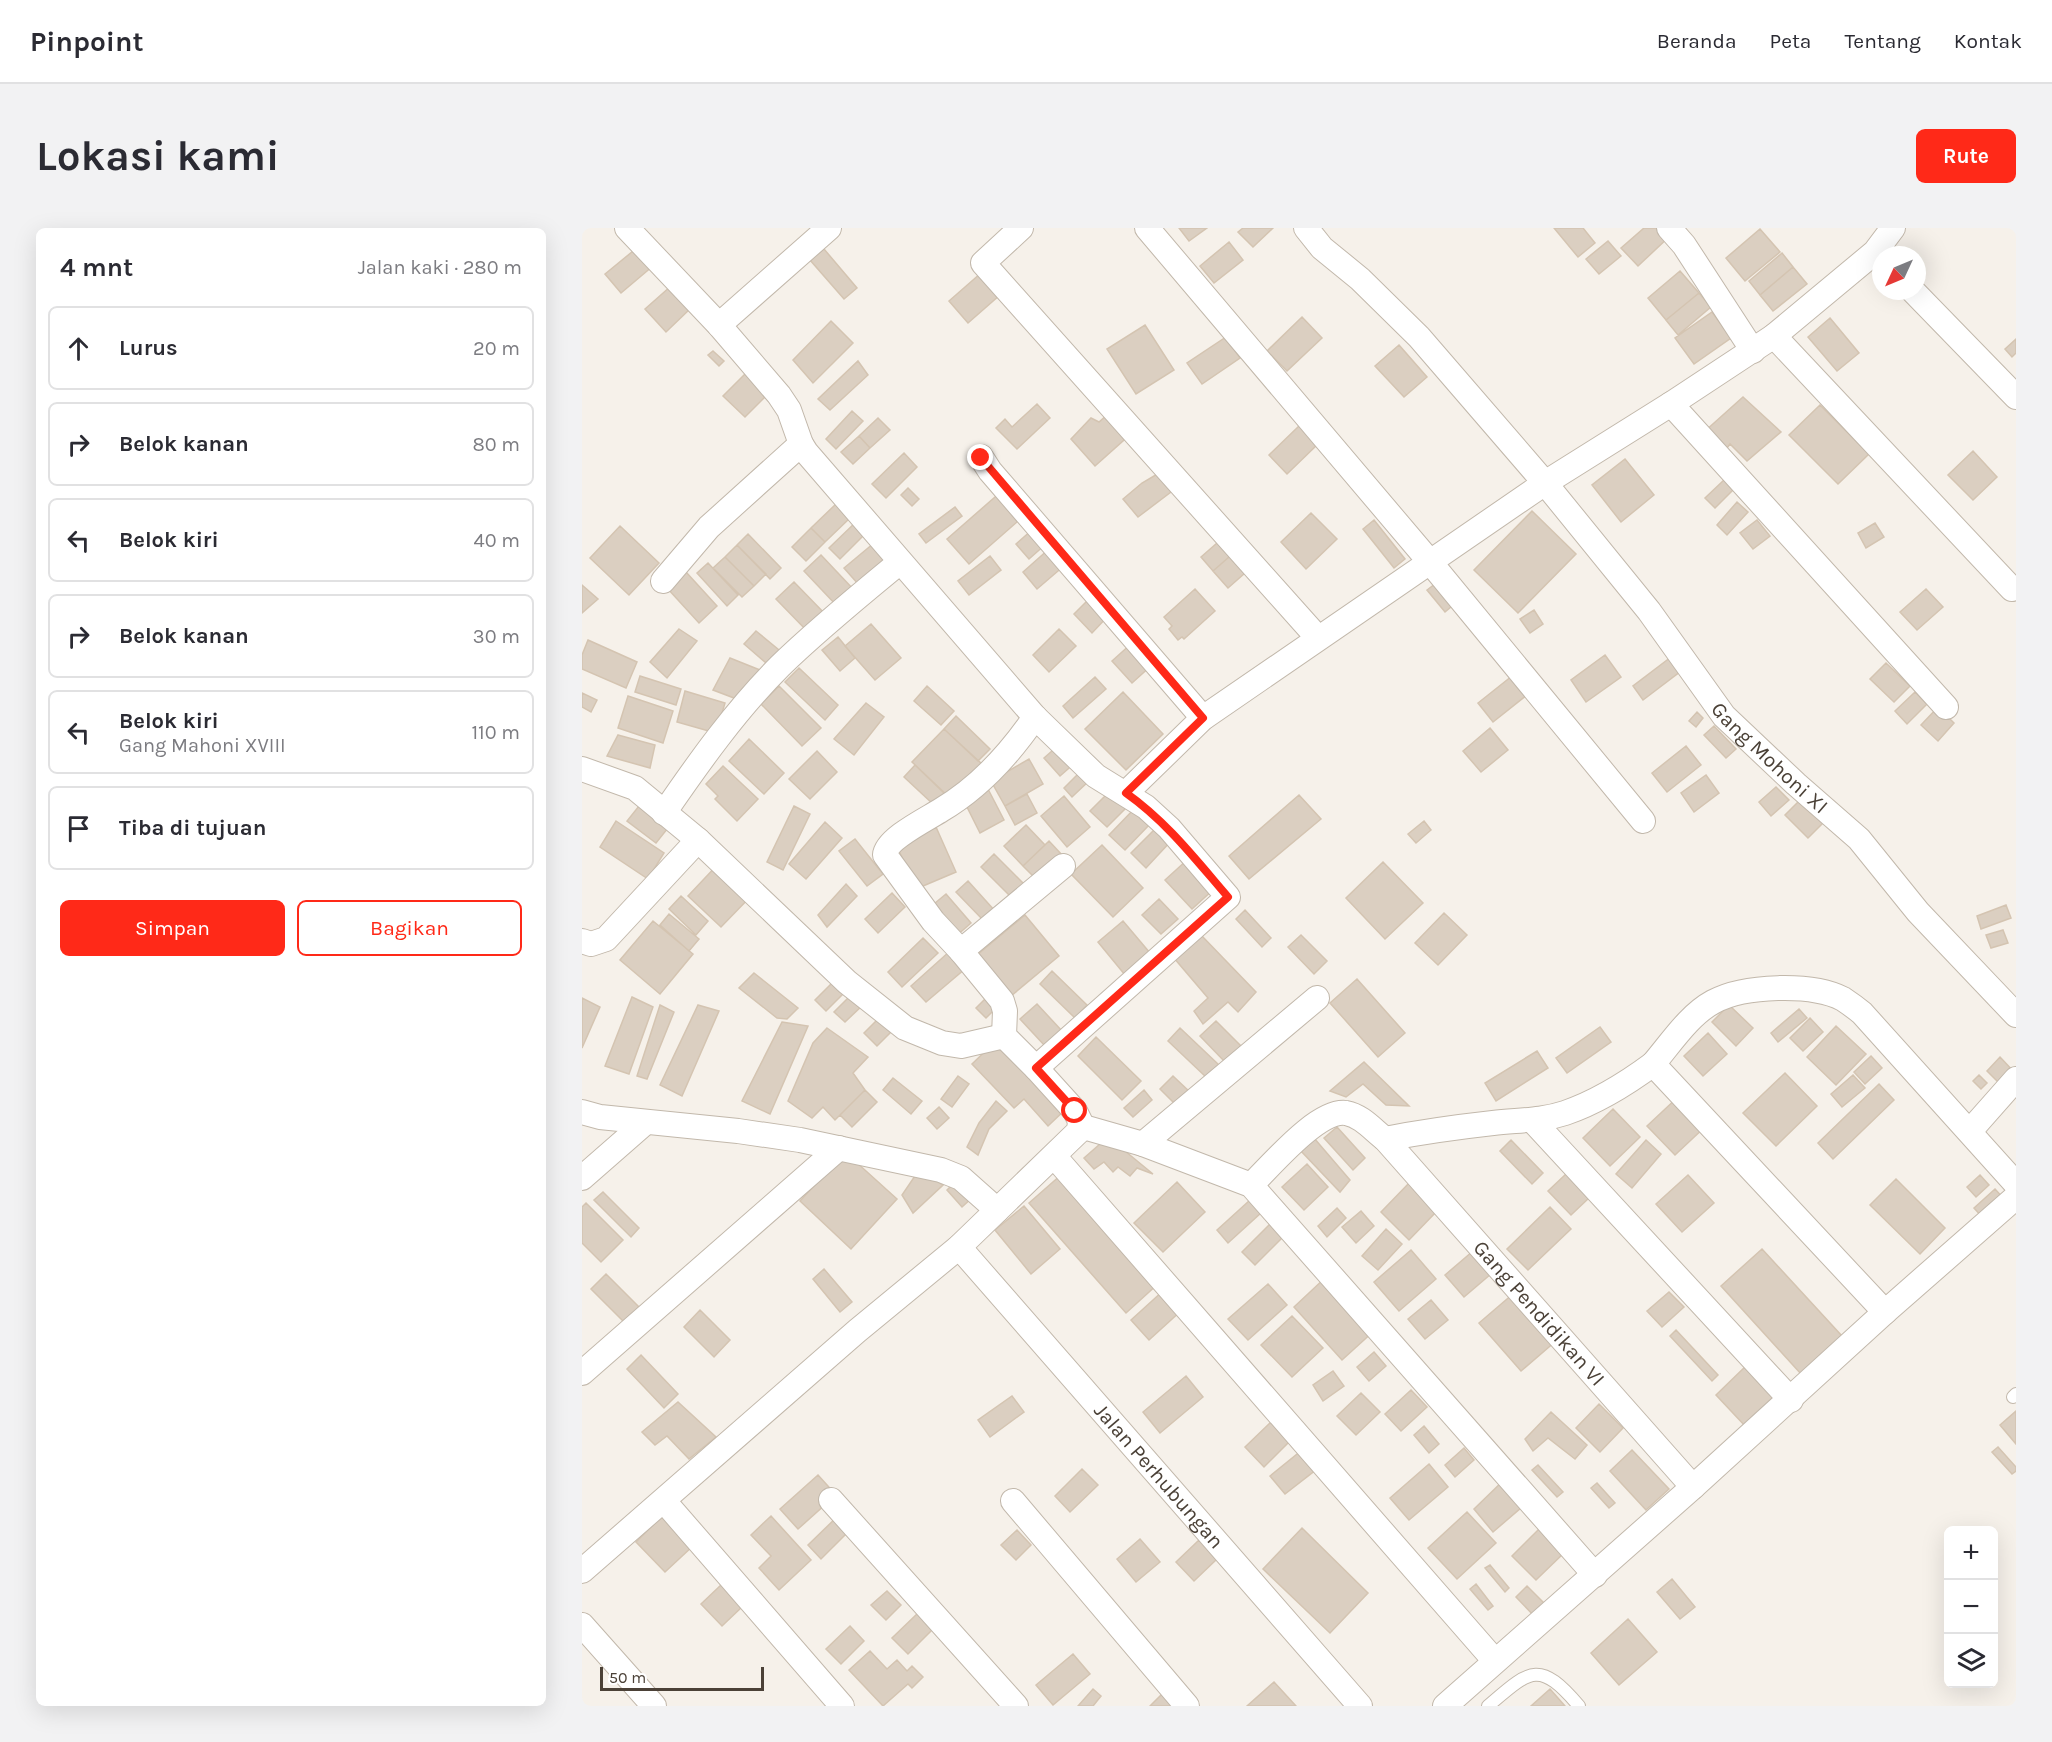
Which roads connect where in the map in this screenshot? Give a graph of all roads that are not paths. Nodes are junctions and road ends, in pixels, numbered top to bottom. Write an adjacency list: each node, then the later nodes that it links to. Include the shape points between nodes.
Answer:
1 (627, 228): 11 (street)
2 (829, 228): 11 (street)
3 (1021, 228): 23 (street, via 983,262)
4 (1147, 228): 20 (street)
5 (1306, 228): 18 (street, Gang Mohoni XI, via 1322,248 1419,337)
6 (1669, 228): 13 (street)
7 (1893, 228): 8 (street)
8 (1883, 246)
9 (1872, 260): 12 (street)
10 (1922, 300): 14 (street)
11 (719, 325): 16 (street, via 779,395 795,423)
12 (1774, 336): 13 (street); 22 (street)
13 (1753, 351): 15 (street)
14 (2016, 397)
15 (1671, 404): 18 (street); 24 (street)
16 (801, 444): 19 (street); 21 (street, via 709,527)
17 (981, 458): 26 (street)
18 (1545, 483): 20 (street); 36 (street, Gang Mohoni XI, via 1649,611 1724,716 1859,839 1918,912)
19 (900, 562): 25 (street); 29 (street, via 778,668 700,761)
20 (1430, 562): 23 (street); 30 (street)
21 (663, 580)
22 (2012, 590)
23 (1318, 638): 26 (street)
24 (1946, 706)
25 (1035, 717): 28 (street, via 1096,776); 34 (street, via 1017,743 970,792 911,828 885,852 933,921)
26 (1203, 718): 28 (street)
27 (582, 769): 29 (street, via 635,788)
28 (1126, 793): 39 (street, via 1169,828 1228,897)
29 (664, 813): 31 (street)
30 (1643, 821)
31 (698, 840): 33 (street, via 606,939 591,944); 37 (street, via 848,982 905,1028 961,1046)
32 (1063, 866): 34 (street)
33 (582, 941)
34 (962, 951): 37 (street, via 1002,1001)
35 (1317, 998): 47 (street)
36 (2016, 1015)
37 (1004, 1036): 39 (street)
38 (1653, 1064): 42 (street, via 1584,1106); 45 (street, via 1688,1023 1712,1002 1732,993 1768,988 1820,991 1843,999 1862,1013); 56 (street)
39 (1036, 1068): 44 (street, via 1075,1111)
40 (2016, 1079): 45 (street)
41 (582, 1112): 43 (street, via 600,1118)
42 (1533, 1121): 46 (street); 58 (street)
43 (646, 1122): 48 (street, via 738,1131); 50 (street)
44 (1080, 1126): 47 (street); 49 (street)
45 (1970, 1131): 51 (street)
46 (1384, 1139): 52 (street, Gang Pendidikan VI, via 1360,1118 1336,1113 1309,1128); 59 (street, Gang Pendidikan VI)
47 (1143, 1144): 52 (street)
48 (839, 1148): 54 (street, via 941,1170 961,1178); 57 (street)
49 (1054, 1156): 54 (street); 66 (street)
50 (582, 1178)
51 (2016, 1184)
52 (1251, 1185): 64 (street)
53 (2016, 1197): 56 (street)
54 (997, 1210): 55 (street)
55 (958, 1246): 61 (street); 71 (street, Jalan Perhubungan)
56 (1885, 1312): 58 (street)
57 (582, 1372)
58 (1791, 1400): 59 (street)
59 (1693, 1488): 64 (street)
60 (831, 1500): 69 (street)
61 (664, 1501): 63 (street); 68 (street)
62 (1013, 1501): 70 (street)
63 (582, 1571)
64 (1595, 1575): 66 (street)
65 (582, 1625): 67 (street)
66 (1495, 1661): 72 (street)
67 (654, 1706)
68 (842, 1706)
69 (1016, 1706)
70 (1187, 1706)
71 (1360, 1706)
72 (1445, 1706)
73 (1488, 1706): 74 (lane, via 1517,1681 1536,1674 1555,1680)
74 (1579, 1706)

